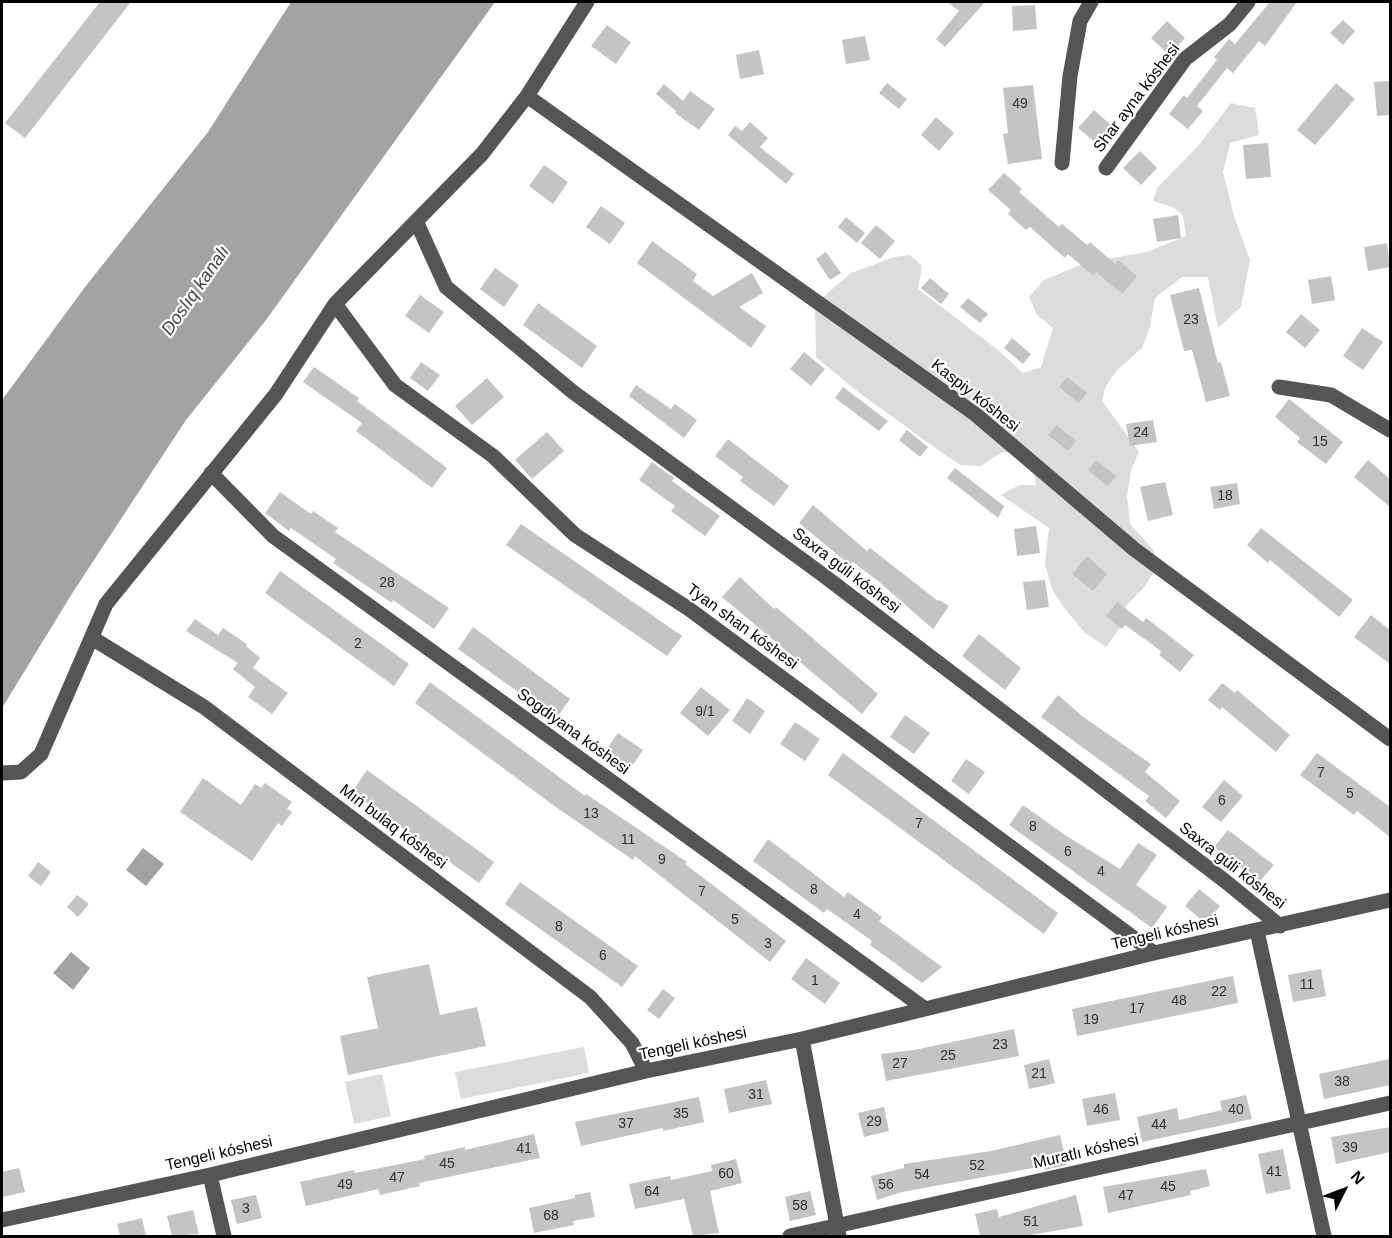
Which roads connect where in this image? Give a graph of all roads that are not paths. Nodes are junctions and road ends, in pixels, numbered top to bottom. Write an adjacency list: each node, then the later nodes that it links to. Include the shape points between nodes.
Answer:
1 (587, 2): 4 (street)
2 (1091, 2): 5 (street, via 1080,21 1070,76)
3 (1248, 2): 6 (street, Shar ayna kóshesi, via 1230,24 1185,58)
4 (527, 96): 7 (street, via 482,154); 13 (street, Kaspiy kóshesi, via 975,414 1134,549)
5 (1062, 163)
6 (1106, 168)
7 (417, 223): 8 (street); 16 (street, Saxra gúli kóshesi, via 446,287 564,384 842,590)
8 (335, 304): 11 (street, via 276,394); 18 (street, Tyan shan kóshesi, via 395,385 493,456 575,535 689,609)
9 (1279, 387): 10 (street, via 1331,395)
10 (1390, 430)
11 (211, 473): 12 (street, via 106,604); 19 (street, Sogdiyana kóshesi, via 273,536)
12 (92, 638): 14 (street, via 41,754 21,772); 21 (street, Mıń bulaq kóshesi, via 204,707 590,997 632,1043)
13 (1390, 739)
14 (2, 773)
15 (1390, 900): 16 (street, Tengeli kóshesi)
16 (1280, 926): 17 (street, Tengeli kóshesi)
17 (1257, 931): 18 (street, Tengeli kóshesi); 23 (street)
18 (1154, 952): 19 (street, Tengeli kóshesi)
19 (924, 1008): 20 (street, Tengeli kóshesi)
20 (802, 1039): 21 (street, Tengeli kóshesi); 26 (street)
21 (646, 1071): 24 (street, Tengeli kóshesi)
22 (1390, 1103): 23 (street, Muratlı kóshesi)
23 (1300, 1123): 26 (street, Muratlı kóshesi); 29 (street)
24 (210, 1175): 25 (street, Tengeli kóshesi); 27 (street)
25 (2, 1220)
26 (838, 1231): 28 (street, Muratlı kóshesi)
27 (224, 1236)
28 (790, 1236)
29 (1324, 1236)

